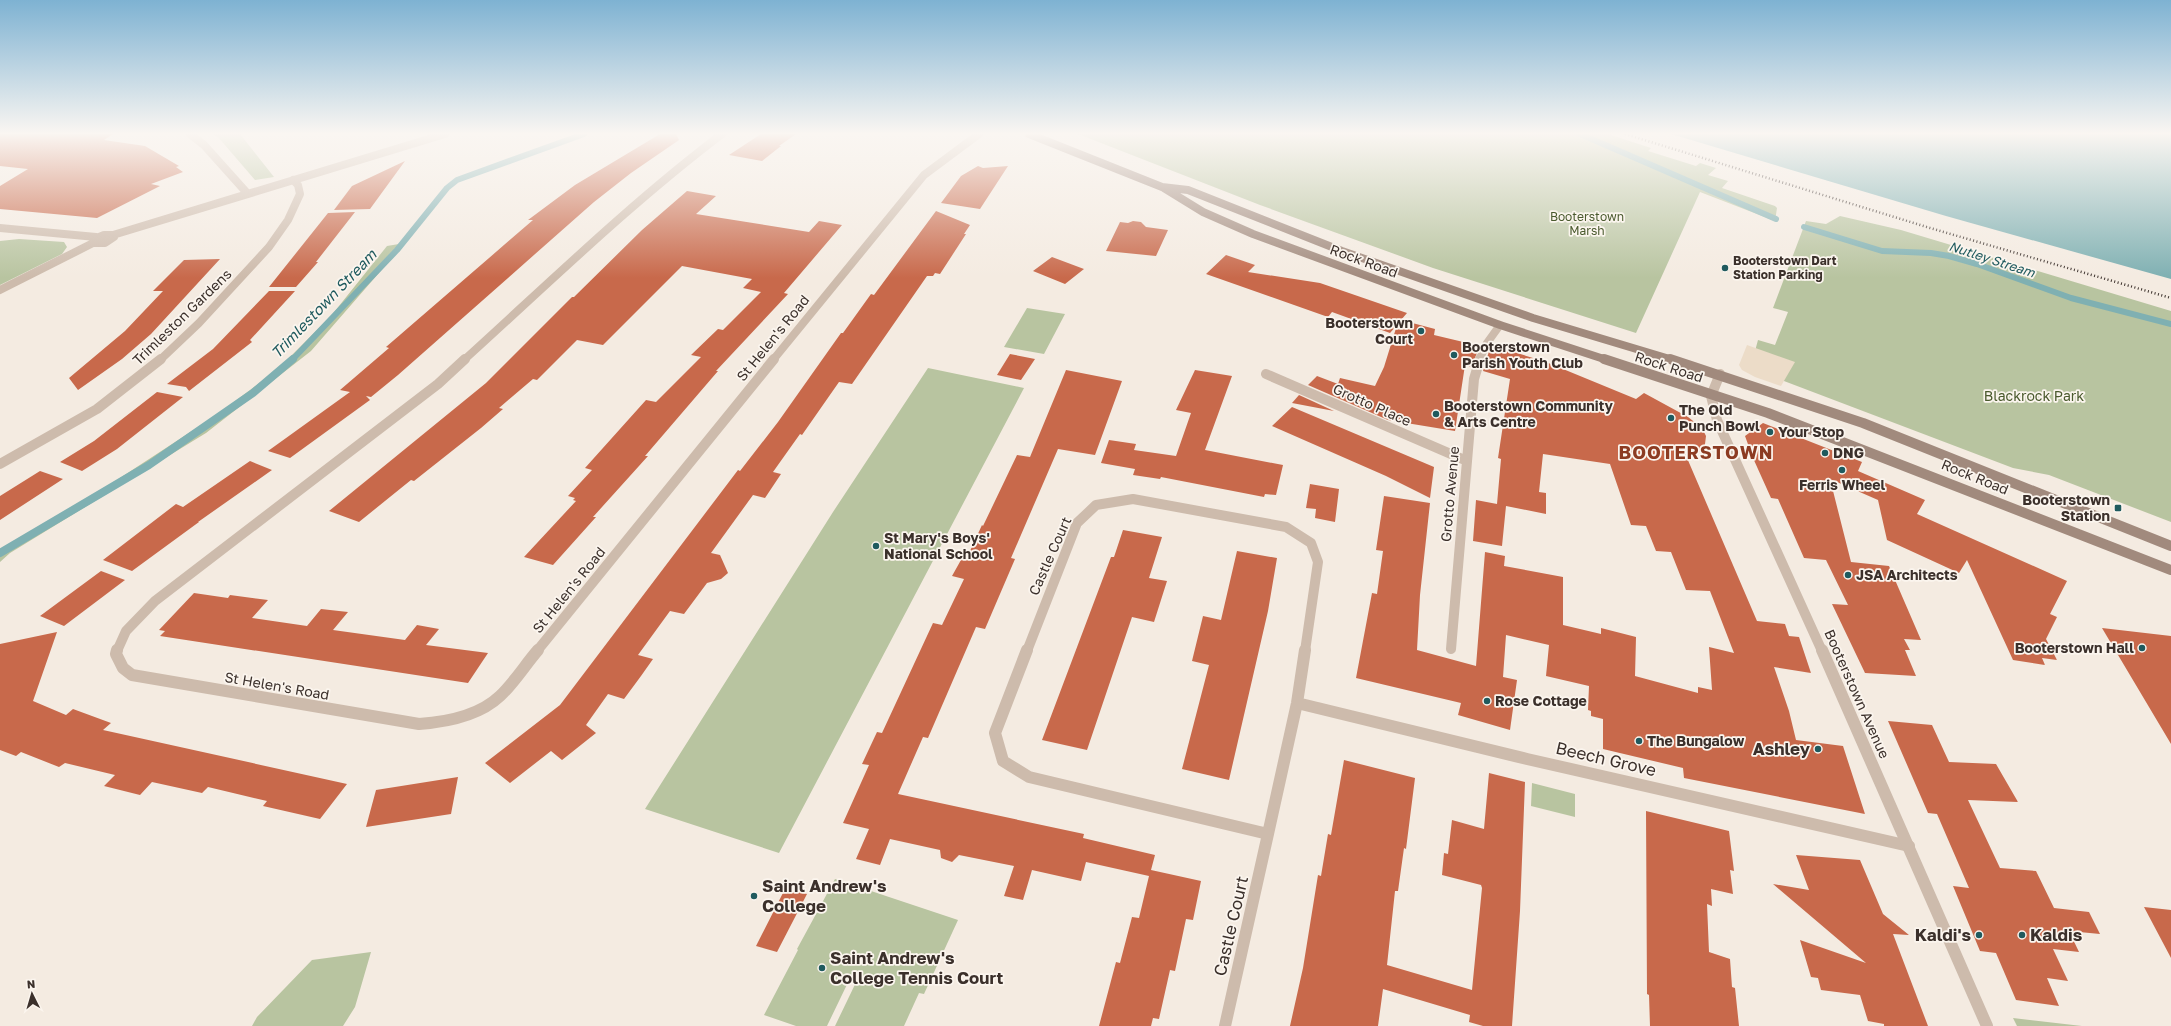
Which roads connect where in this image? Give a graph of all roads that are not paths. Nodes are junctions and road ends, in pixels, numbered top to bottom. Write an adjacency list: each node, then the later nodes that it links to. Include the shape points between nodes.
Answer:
1 (237, 182): 8 (street)
2 (286, 182): 8 (street)
3 (295, 182): 17 (street, Trimleston Gardens, via 300,194 288,220 248,272 199,323 156,364 97,409)
4 (661, 182): 5 (street, St Helen's Road, via 438,384 156,601 134,621 119,642 116,654 123,668 132,675 419,724 446,723 467,717 482,709 500,696)
5 (918, 182)
6 (1149, 182): 7 (main road, Rock Road)
7 (1162, 187): 12 (main road, Rock Road, via 1203,212 1253,234); 14 (main road, Rock Road, via 1188,190 1342,251 1533,318)
8 (247, 193): 10 (street)
9 (0, 228): 10 (street)
10 (95, 240): 11 (street)
11 (0, 290)
12 (1500, 325): 15 (main road, Rock Road); 16 (street, Grotto Avenue, via 1492,333 1476,366)
13 (1266, 374): 16 (street, Grotto Place)
14 (1720, 374): 15 (street); 18 (main road, Rock Road, via 1864,423)
15 (1711, 396): 19 (main road, Rock Road, via 1768,413 1854,444); 23 (street, Booterstown Avenue, via 1717,420 1734,459)
16 (1467, 461): 20 (street, Grotto Avenue)
17 (0, 464)
18 (2171, 546)
19 (2171, 570)
20 (1451, 649)
21 (1297, 703): 22 (street, Castle Court); 22 (street, Castle Court, via 1318,562 1311,544 1286,527 1133,499 1096,505 1077,523 995,732 1003,761 1029,777); 23 (street, Beech Grove, via 1527,759)
22 (1269, 834): 24 (street, Castle Court)
23 (1909, 846): 25 (street, Booterstown Avenue)
24 (1225, 1026)
25 (1987, 1026)

